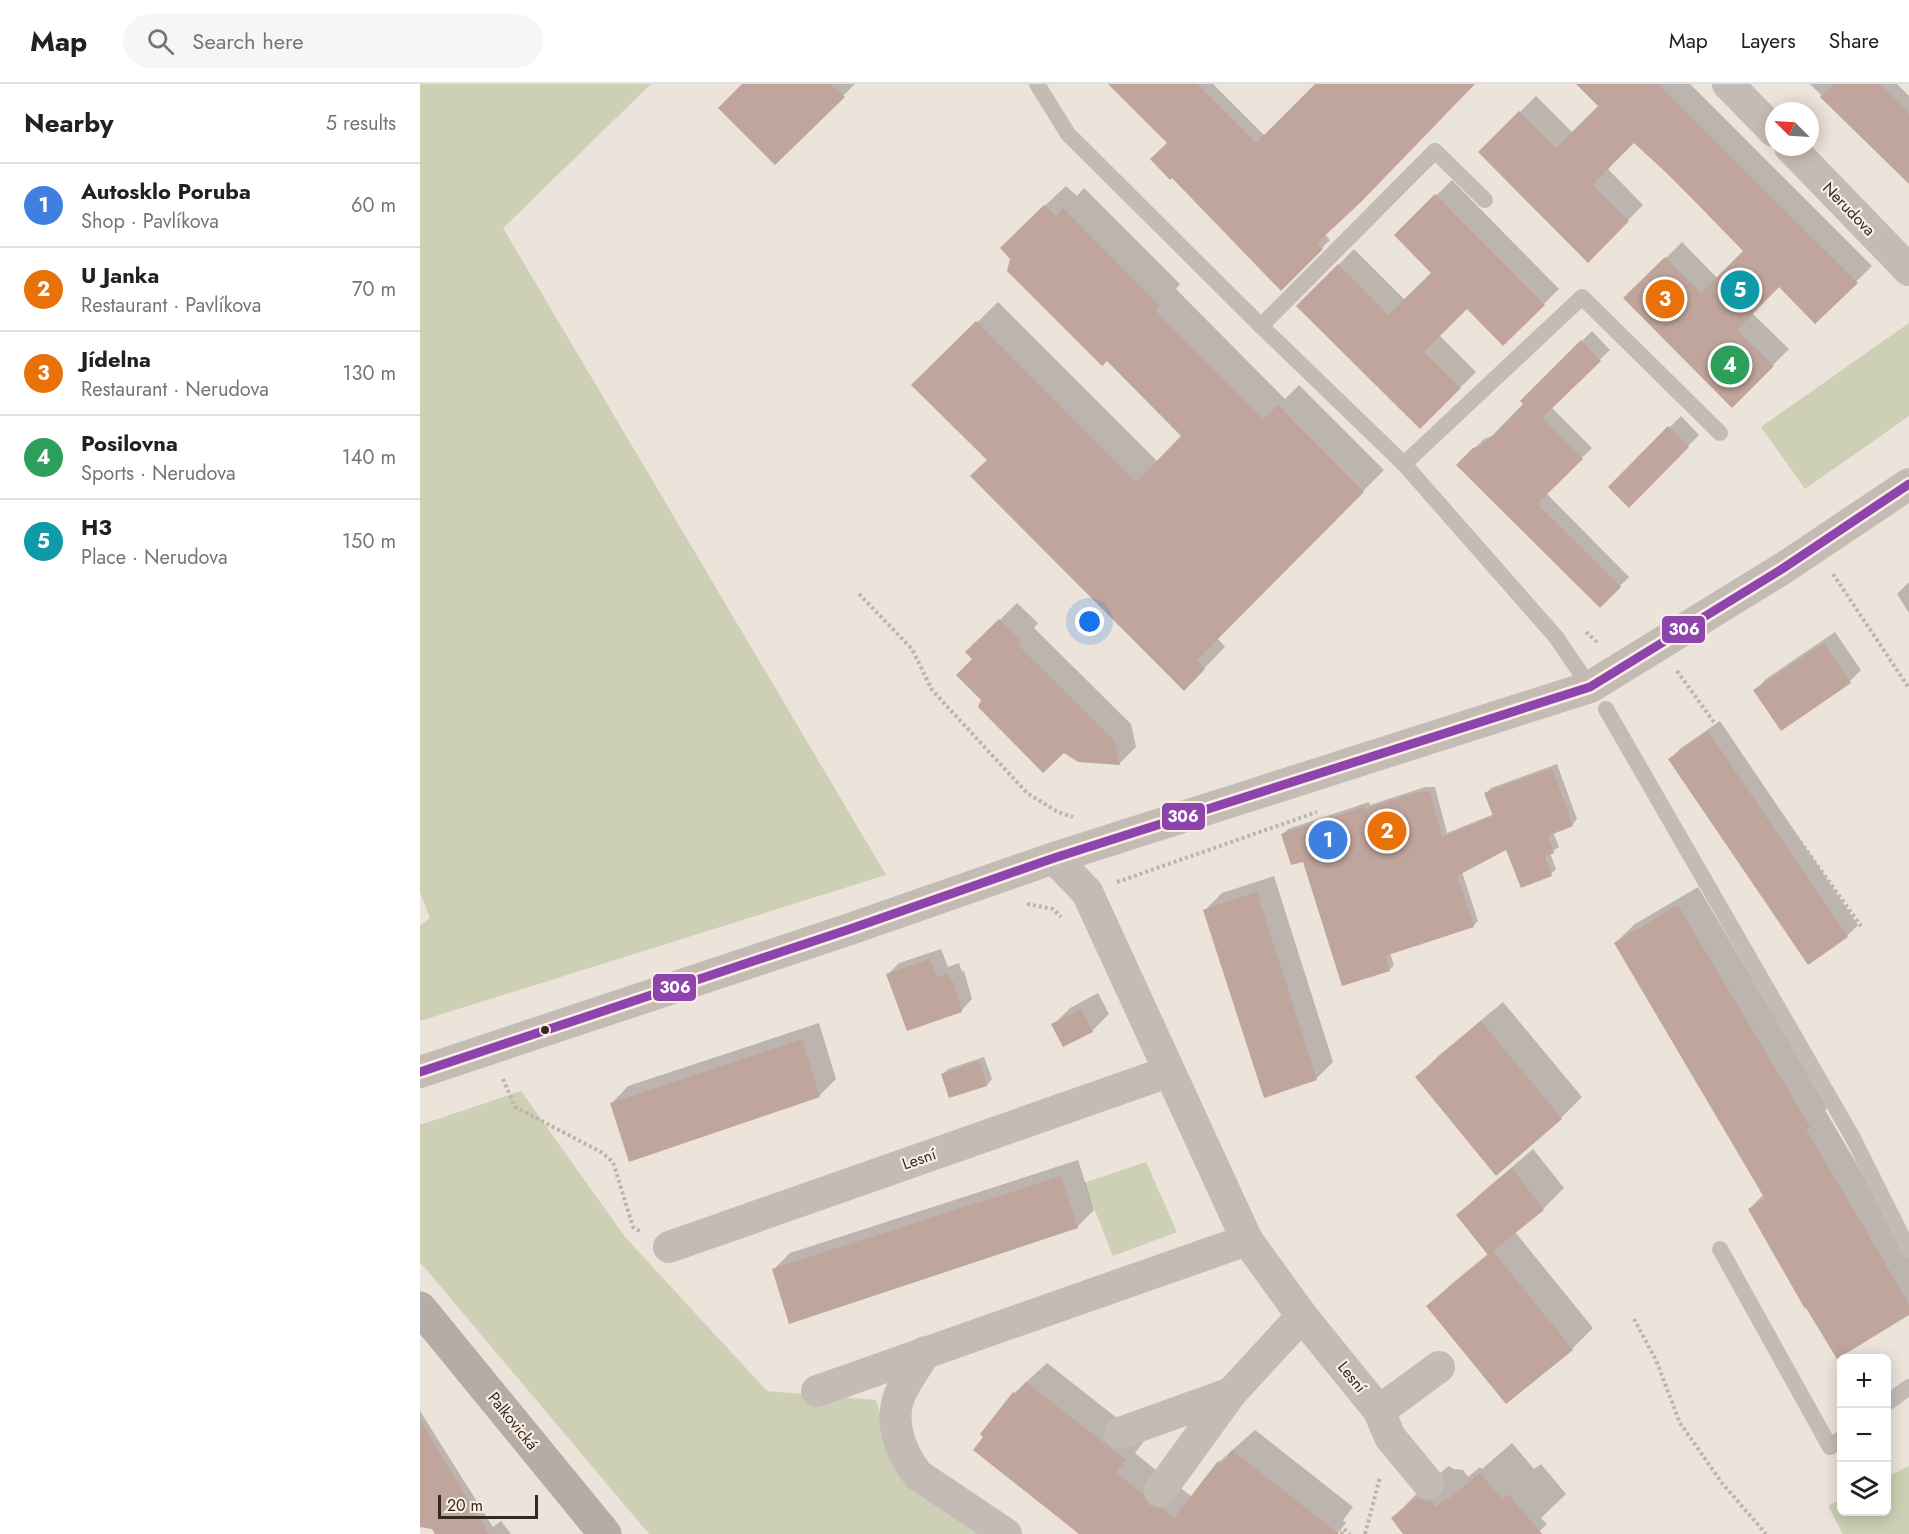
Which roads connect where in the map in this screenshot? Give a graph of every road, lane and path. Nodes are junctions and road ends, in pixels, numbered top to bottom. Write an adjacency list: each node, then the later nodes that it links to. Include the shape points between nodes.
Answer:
1 (1037, 84): 7 (lane, via 1068,134)
2 (1728, 84): 3 (street)
3 (1765, 122)
4 (1799, 156): 6 (street, Nerudova)
5 (1485, 200): 7 (lane, via 1435,151)
6 (1909, 270)
7 (1261, 326): 9 (lane)
8 (1720, 433): 9 (lane, via 1582,297)
9 (1404, 464): 14 (lane)
10 (1909, 484): 17 (street)
11 (1827, 566): 16 (path)
12 (859, 594): 18 (path, via 912,649 932,690 1027,793 1058,812)
13 (1584, 630): 14 (path, via 1599,644)
14 (1572, 660): 17 (lane)
15 (1673, 665): 20 (path)
16 (1909, 688)
17 (1598, 698): 19 (street); 27 (lane, via 1853,1138)
18 (1076, 817)
19 (1054, 858): 21 (street); 22 (street, Lesní, via 1087,892)
20 (1861, 926)
21 (420, 1072)
22 (1168, 1072): 24 (street, Lesní); 25 (street, Lesní)
23 (501, 1076): 25 (path, via 515,1107 613,1162 633,1227)
24 (1247, 1240): 29 (street, Lesní); 31 (street)
25 (669, 1247)
26 (1719, 1249): 39 (lane, via 1830,1447)
27 (1909, 1250)
28 (420, 1308): 42 (street, Palkovická)
29 (1302, 1317): 35 (street); 37 (street, Lesní)
30 (1634, 1319): 47 (path, via 1656,1360 1680,1423 1722,1483)
31 (925, 1352): 34 (street); 43 (street, via 897,1406 895,1422 907,1461 918,1475)
32 (1439, 1367): 37 (street)
33 (1909, 1387): 36 (lane)
34 (817, 1391)
35 (1231, 1393): 38 (street); 41 (street)
36 (1891, 1401)
37 (1385, 1424): 40 (street, Lesní); 46 (path)
38 (1120, 1433)
39 (1837, 1442)
40 (1428, 1483)
41 (1160, 1491)
42 (605, 1534)
43 (1006, 1534)
44 (1341, 1534): 45 (path, via 1344,1529)
45 (1350, 1534)
46 (1365, 1534)
47 (1766, 1534)

